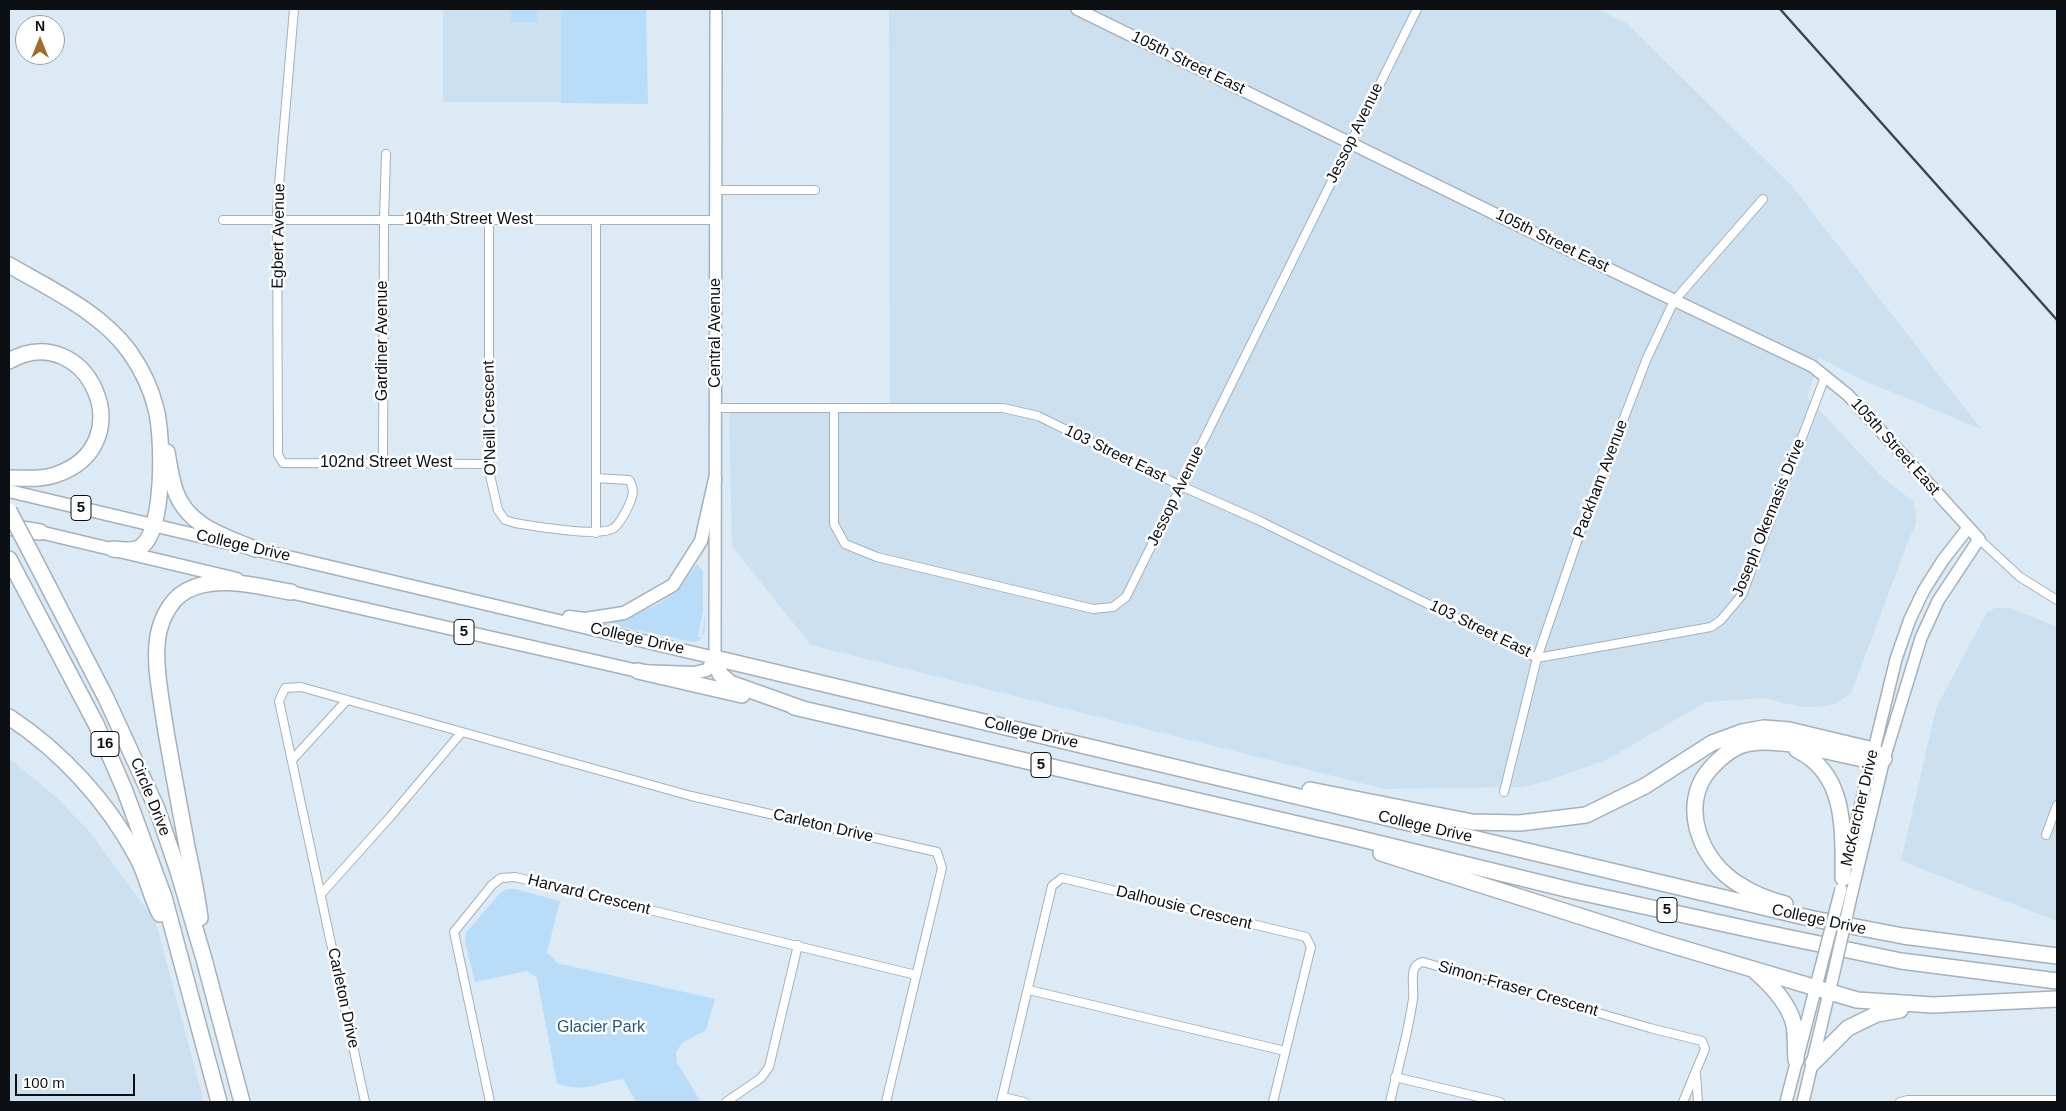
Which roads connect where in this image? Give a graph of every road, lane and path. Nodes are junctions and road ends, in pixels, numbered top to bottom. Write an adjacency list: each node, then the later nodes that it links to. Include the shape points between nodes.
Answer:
1 (294, 9): 12 (street, Egbert Avenue)
2 (716, 9): 7 (street, Central Avenue)
3 (1077, 9): 5 (street, 105th Street East)
4 (1416, 9): 5 (street, Jessop Avenue)
5 (1350, 143): 17 (street, 105th Street East); 29 (street, Jessop Avenue)
6 (386, 154): 10 (street, Gardiner Avenue)
7 (716, 190): 8 (street); 15 (street, Central Avenue)
8 (815, 190)
9 (1764, 199): 17 (street, Packham Avenue)
10 (384, 219): 12 (street, 104th Street West); 13 (street, 104th Street West); 24 (street, Gardiner Avenue)
11 (223, 220): 12 (street, 104th Street West)
12 (277, 220): 23 (street, Egbert Avenue, via 278,455)
13 (489, 220): 14 (street, 104th Street West); 25 (street, O'Neill Crescent)
14 (596, 220): 15 (street, 104th Street West); 27 (street)
15 (716, 220): 20 (street, Central Avenue)
16 (9, 265): 22 (highway, via 64,296 118,338 146,379)
17 (1674, 301): 19 (street, 105th Street East, via 1812,366); 45 (street, Packham Avenue, via 1647,358 1616,438)
18 (9, 361): 26 (highway, via 28,353 46,353 72,362 91,380 101,410 97,438 81,460 54,476)
19 (1825, 377): 34 (street, 105th Street East, via 1848,395); 45 (street, Joseph Okemasis Drive, via 1742,595 1721,620 1711,627)
20 (716, 408): 21 (street, 103 Street East); 28 (street, Central Avenue)
21 (834, 408): 29 (street, 103 Street East, via 1003,408 1038,416); 29 (street, Jessop Avenue, via 834,524 845,544 877,557 1093,609 1113,607 1126,597)
22 (159, 424): 33 (highway, via 160,479); 39 (highway, via 175,489 184,507 206,528)
23 (283, 463): 24 (street, 102nd Street West)
24 (383, 463): 25 (street, 102nd Street West)
25 (489, 464): 36 (street, O'Neill Crescent, via 498,510 505,520 515,524)
26 (9, 478)
27 (596, 478): 36 (street); 36 (street, O'Neill Crescent, via 629,480 633,490 620,522 613,529)
28 (715, 478): 43 (main road, via 700,541 672,585 624,613 585,619); 44 (street, Central Avenue)
29 (1181, 486): 45 (street, 103 Street East, via 1258,520)
30 (9, 491): 33 (main road, College Drive / 5)
31 (9, 511): 65 (highway, Circle Drive / 16, bridge, via 143,776 178,871)
32 (9, 526): 35 (highway)
33 (153, 526): 38 (highway, via 150,537 142,546 130,550); 39 (main road, College Drive / 5)
34 (1968, 528): 37 (street, 105th Street East); 52 (street, McKercher Drive, via 1934,575 1910,619 1896,659)
35 (40, 532): 38 (main road, College Drive / 5)
36 (596, 533)
37 (1979, 539): 42 (street, via 2020,577); 52 (street, McKercher Drive, via 1938,601)
38 (113, 549): 41 (main road, College Drive / 5)
39 (255, 549): 43 (main road, College Drive / 5)
40 (9, 559): 62 (highway, Circle Drive / 16, via 110,754 156,871)
41 (291, 592): 46 (main road, College Drive / 5); 65 (highway, via 238,584 200,586 176,599 159,630 156,656 159,684 199,906)
42 (2057, 600)
43 (525, 613): 44 (main road, College Drive / 5)
44 (715, 658): 46 (main road, via 706,670 694,674); 48 (highway, via 720,674 730,683); 54 (highway, College Drive / 5)
45 (1537, 658): 55 (street, Packham Avenue)
46 (638, 671): 48 (highway, College Drive / 5)
47 (347, 700): 50 (street, Carleton Drive); 53 (street); 53 (street, Carleton Drive, via 301,687 285,688 279,701)
48 (803, 709): 57 (highway, College Drive / 5)
49 (9, 717): 62 (highway, via 59,756 106,808 137,858 158,911)
50 (460, 733): 60 (street); 67 (street, Carleton Drive, via 695,797 936,852 942,868)
51 (1782, 743): 52 (highway); 59 (highway, via 1810,756 1829,779 1843,826); 61 (highway, via 1749,743 1737,748 1723,755 1702,777 1696,791 1694,820 1713,863 1738,885 1771,900)
52 (1876, 757): 54 (highway, via 1789,730 1764,728 1742,732 1712,743 1645,786 1586,815 1520,823 1472,822 1243,776); 59 (street, McKercher Drive); 59 (street, McKercher Drive)
53 (292, 760): 60 (street, Carleton Drive)
54 (1217, 776): 61 (highway, College Drive / 5, via 1728,900)
55 (1504, 792)
56 (2057, 805): 58 (street)
57 (1280, 820): 66 (highway, via 1652,940); 68 (highway, College Drive / 5, via 1570,890 1835,948 1920,964)
58 (2046, 835)
59 (1845, 886): 69 (street, McKercher Drive, bridge, via 1821,967); 69 (street, McKercher Drive, bridge, via 1834,972)
60 (322, 893): 82 (street, Carleton Drive)
61 (1902, 936): 64 (highway, College Drive / 5)
62 (175, 940): 80 (highway, Circle Drive / 16)
63 (798, 945): 67 (street, Harvard Crescent); 83 (street, Harvard Crescent, via 515,877 501,878 454,932); 84 (street, via 769,1066 761,1078)
64 (2057, 956)
65 (204, 959): 81 (highway, Circle Drive / 16)
66 (1752, 968): 69 (highway); 74 (highway, via 1769,983 1786,1007 1794,1024)
67 (916, 975): 85 (street, Carleton Drive)
68 (2057, 981)
69 (1822, 989): 72 (highway, via 1857,1000); 74 (street, McKercher Drive); 75 (street, McKercher Drive)
70 (1028, 990): 73 (street); 73 (street, Dalhousie Crescent, via 1052,886 1062,878 1306,937 1311,947); 78 (street, Dalhousie Crescent)
71 (2057, 999): 72 (highway)
72 (1934, 1005): 75 (highway, via 1877,1014 1848,1028)
73 (1285, 1051): 87 (street, Dalhousie Crescent)
74 (1796, 1060): 92 (street, McKercher Drive)
75 (1813, 1063): 93 (street, McKercher Drive)
76 (1696, 1070): 77 (street, Simon-Fraser Crescent, via 1705,1049 1702,1041 1423,962 1413,970 1413,998); 90 (street, Simon-Fraser Crescent); 91 (street, Simon-Fraser Crescent)
77 (1395, 1077): 88 (street, Simon-Fraser Crescent); 89 (street)
78 (1002, 1100): 86 (street, Dalhousie Crescent)
79 (2057, 1100): 94 (street)
80 (219, 1102)
81 (242, 1102)
82 (365, 1102)
83 (490, 1102)
84 (726, 1102)
85 (886, 1102)
86 (1024, 1102)
87 (1273, 1102)
88 (1390, 1102)
89 (1500, 1102)
90 (1683, 1102)
91 (1698, 1102)
92 (1786, 1102)
93 (1804, 1102)
94 (1900, 1102)

